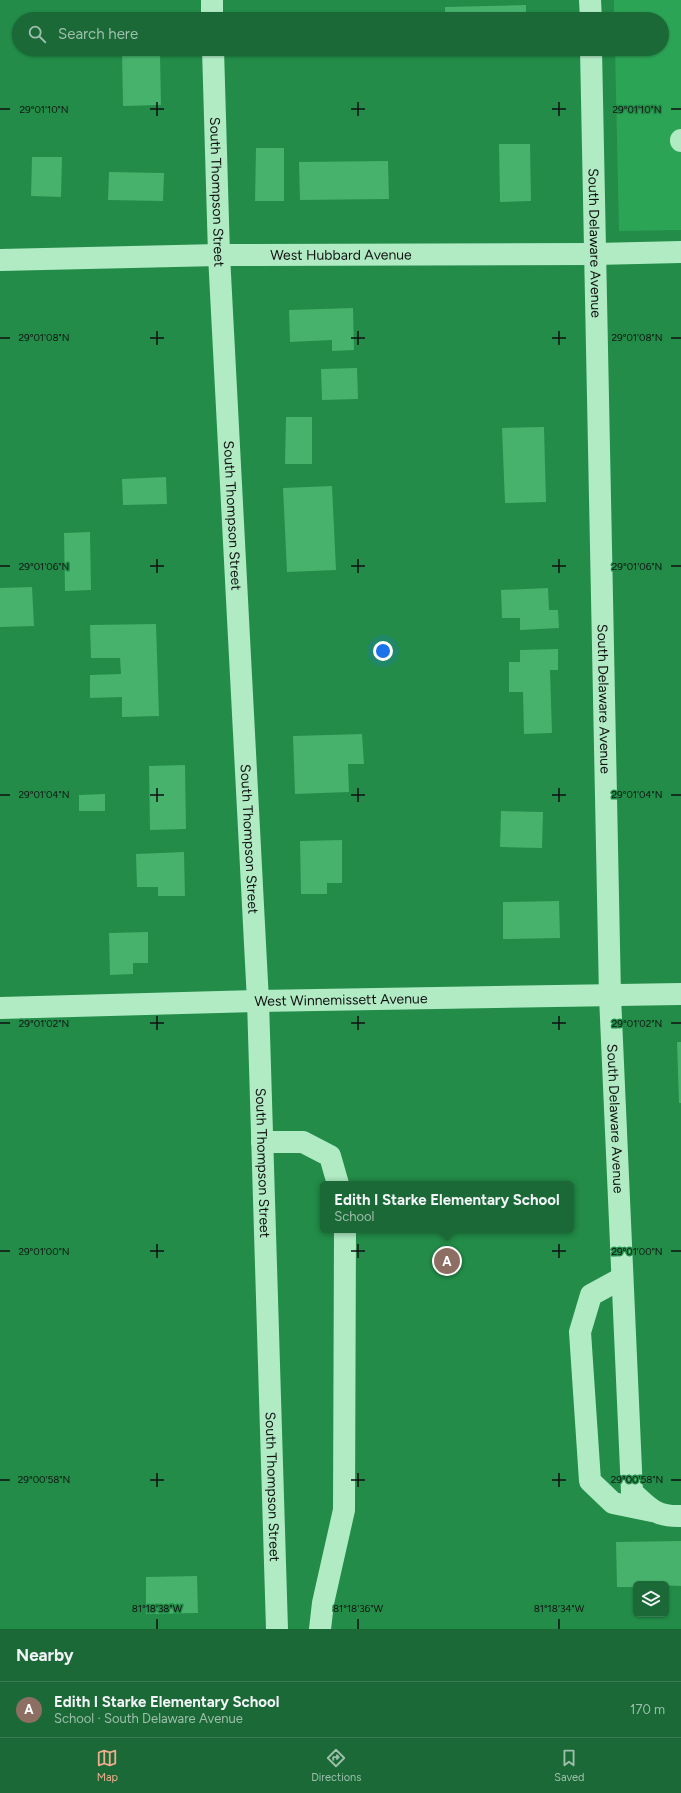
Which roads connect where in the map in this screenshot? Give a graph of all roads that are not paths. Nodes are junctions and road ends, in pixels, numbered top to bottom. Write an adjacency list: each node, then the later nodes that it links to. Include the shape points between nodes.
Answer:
1 (212, 0): 3 (street)
2 (590, 0): 4 (street)
3 (212, 12)
4 (591, 12)
5 (213, 56): 9 (street, South Thompson Street)
6 (591, 56): 8 (street, South Delaware Avenue)
7 (681, 252): 8 (street, West Hubbard Avenue)
8 (595, 254): 9 (street, West Hubbard Avenue); 12 (street, South Delaware Avenue)
9 (219, 255): 10 (street, West Hubbard Avenue); 13 (street, South Thompson Street)
10 (0, 260)
11 (681, 994): 12 (street, West Winnemissett Avenue)
12 (610, 996): 13 (street, West Winnemissett Avenue); 18 (street, South Delaware Avenue)
13 (258, 1001): 14 (street, West Winnemissett Avenue); 15 (street, South Thompson Street)
14 (0, 1008)
15 (262, 1142): 16 (street, via 303,1142 330,1156); 21 (street, South Thompson Street)
16 (337, 1181)
17 (345, 1233): 22 (street, via 344,1510 323,1603)
18 (622, 1278): 19 (street, South Delaware Avenue, via 632,1492); 19 (street, via 591,1295 580,1332 590,1481 613,1503)
19 (652, 1511): 20 (street)
20 (681, 1516)
21 (277, 1629)
22 (320, 1629)

